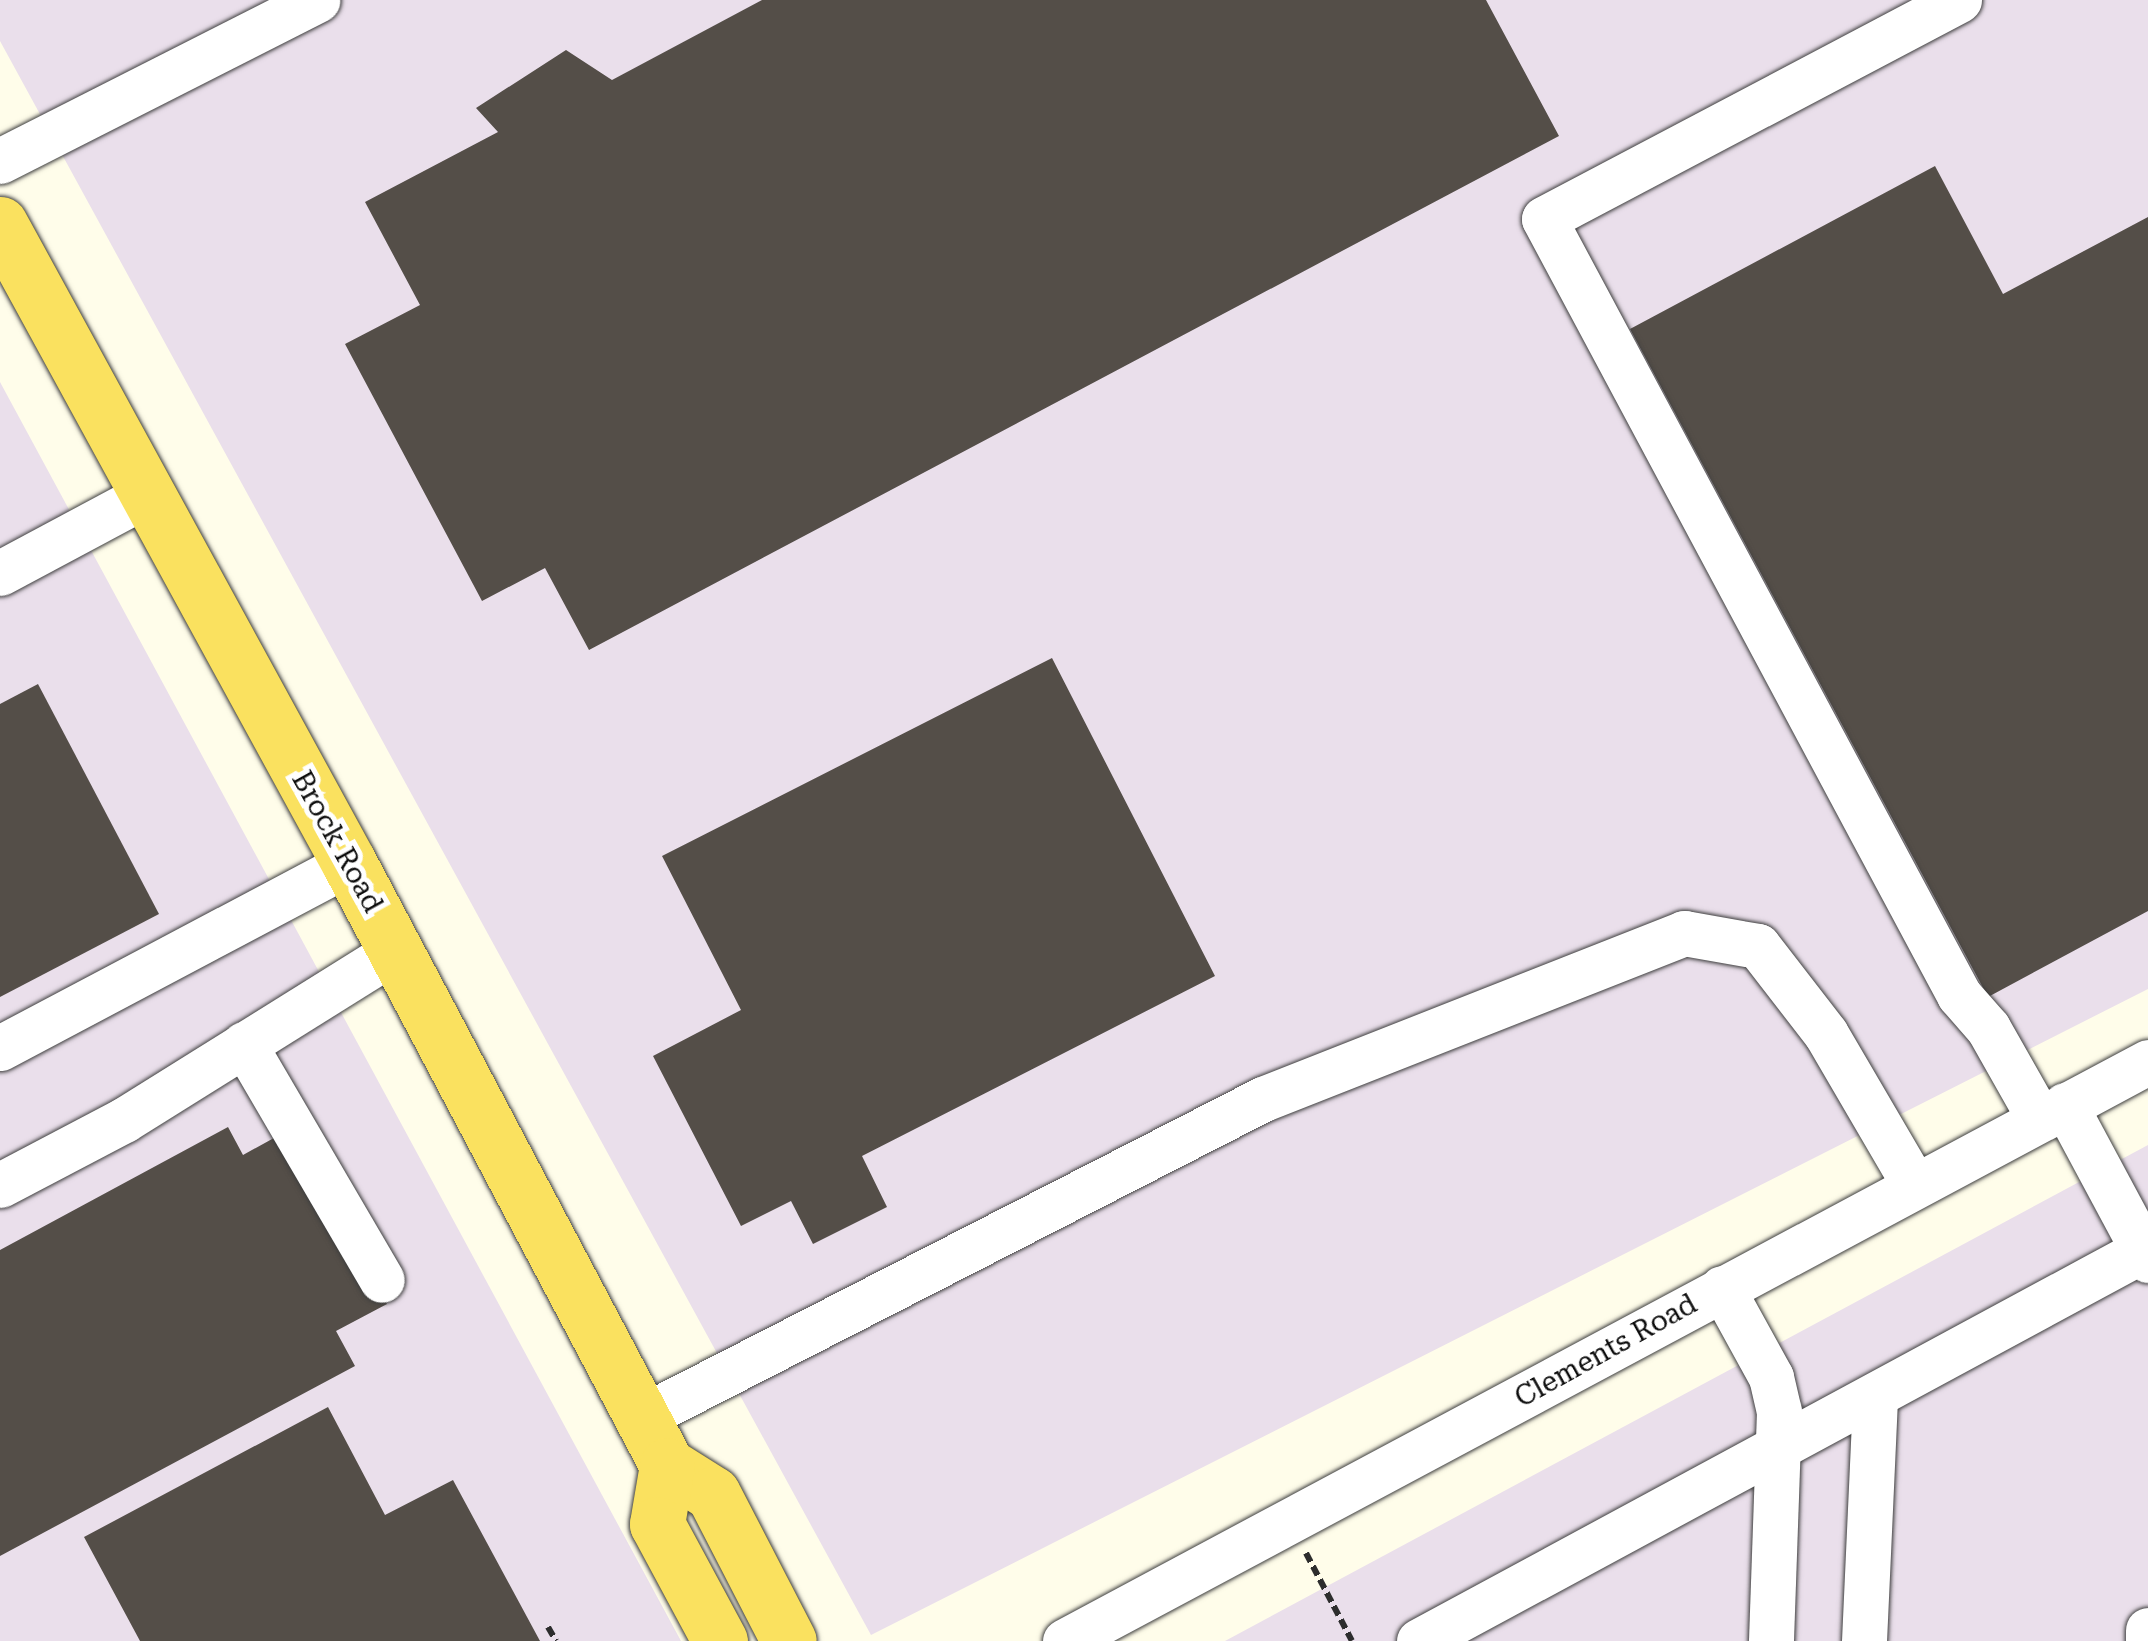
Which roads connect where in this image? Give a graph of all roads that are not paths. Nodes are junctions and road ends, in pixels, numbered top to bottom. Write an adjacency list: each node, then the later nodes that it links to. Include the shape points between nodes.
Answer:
1 (318, 0): 3 (street)
2 (1959, 0): 12 (street, via 1544,219 1960,995)
3 (0, 162)
4 (0, 224): 5 (main road, Brock Road)
5 (146, 495): 6 (street); 7 (main road, Brock Road)
6 (0, 573)
7 (349, 863): 8 (main road, Brock Road); 10 (street)
8 (396, 950): 9 (street); 19 (main road, Brock Road)
9 (244, 1044): 14 (street, via 124,1120); 16 (street)
10 (0, 1048)
11 (2148, 1062): 12 (street, Clements Road)
12 (2052, 1112): 13 (street, Clements Road); 15 (street)
13 (1913, 1183): 17 (street, Clements Road); 19 (street, via 1826,1034 1758,946 1684,933 1263,1100)
14 (0, 1185)
15 (2145, 1255): 18 (street)
16 (382, 1280)
17 (1722, 1288): 20 (street, via 1776,1390); 25 (street, Clements Road)
18 (1875, 1395): 20 (street); 28 (street)
19 (642, 1417): 21 (main road, Brock Road)
20 (1779, 1447): 26 (street); 27 (street)
21 (667, 1465): 23 (main road, via 657,1524); 24 (main road, Brock Road, via 712,1494)
22 (2148, 1630): 29 (street)
23 (720, 1641)
24 (789, 1641)
25 (1065, 1641)
26 (1419, 1641)
27 (1771, 1641)
28 (1864, 1641)
29 (2148, 1641)

